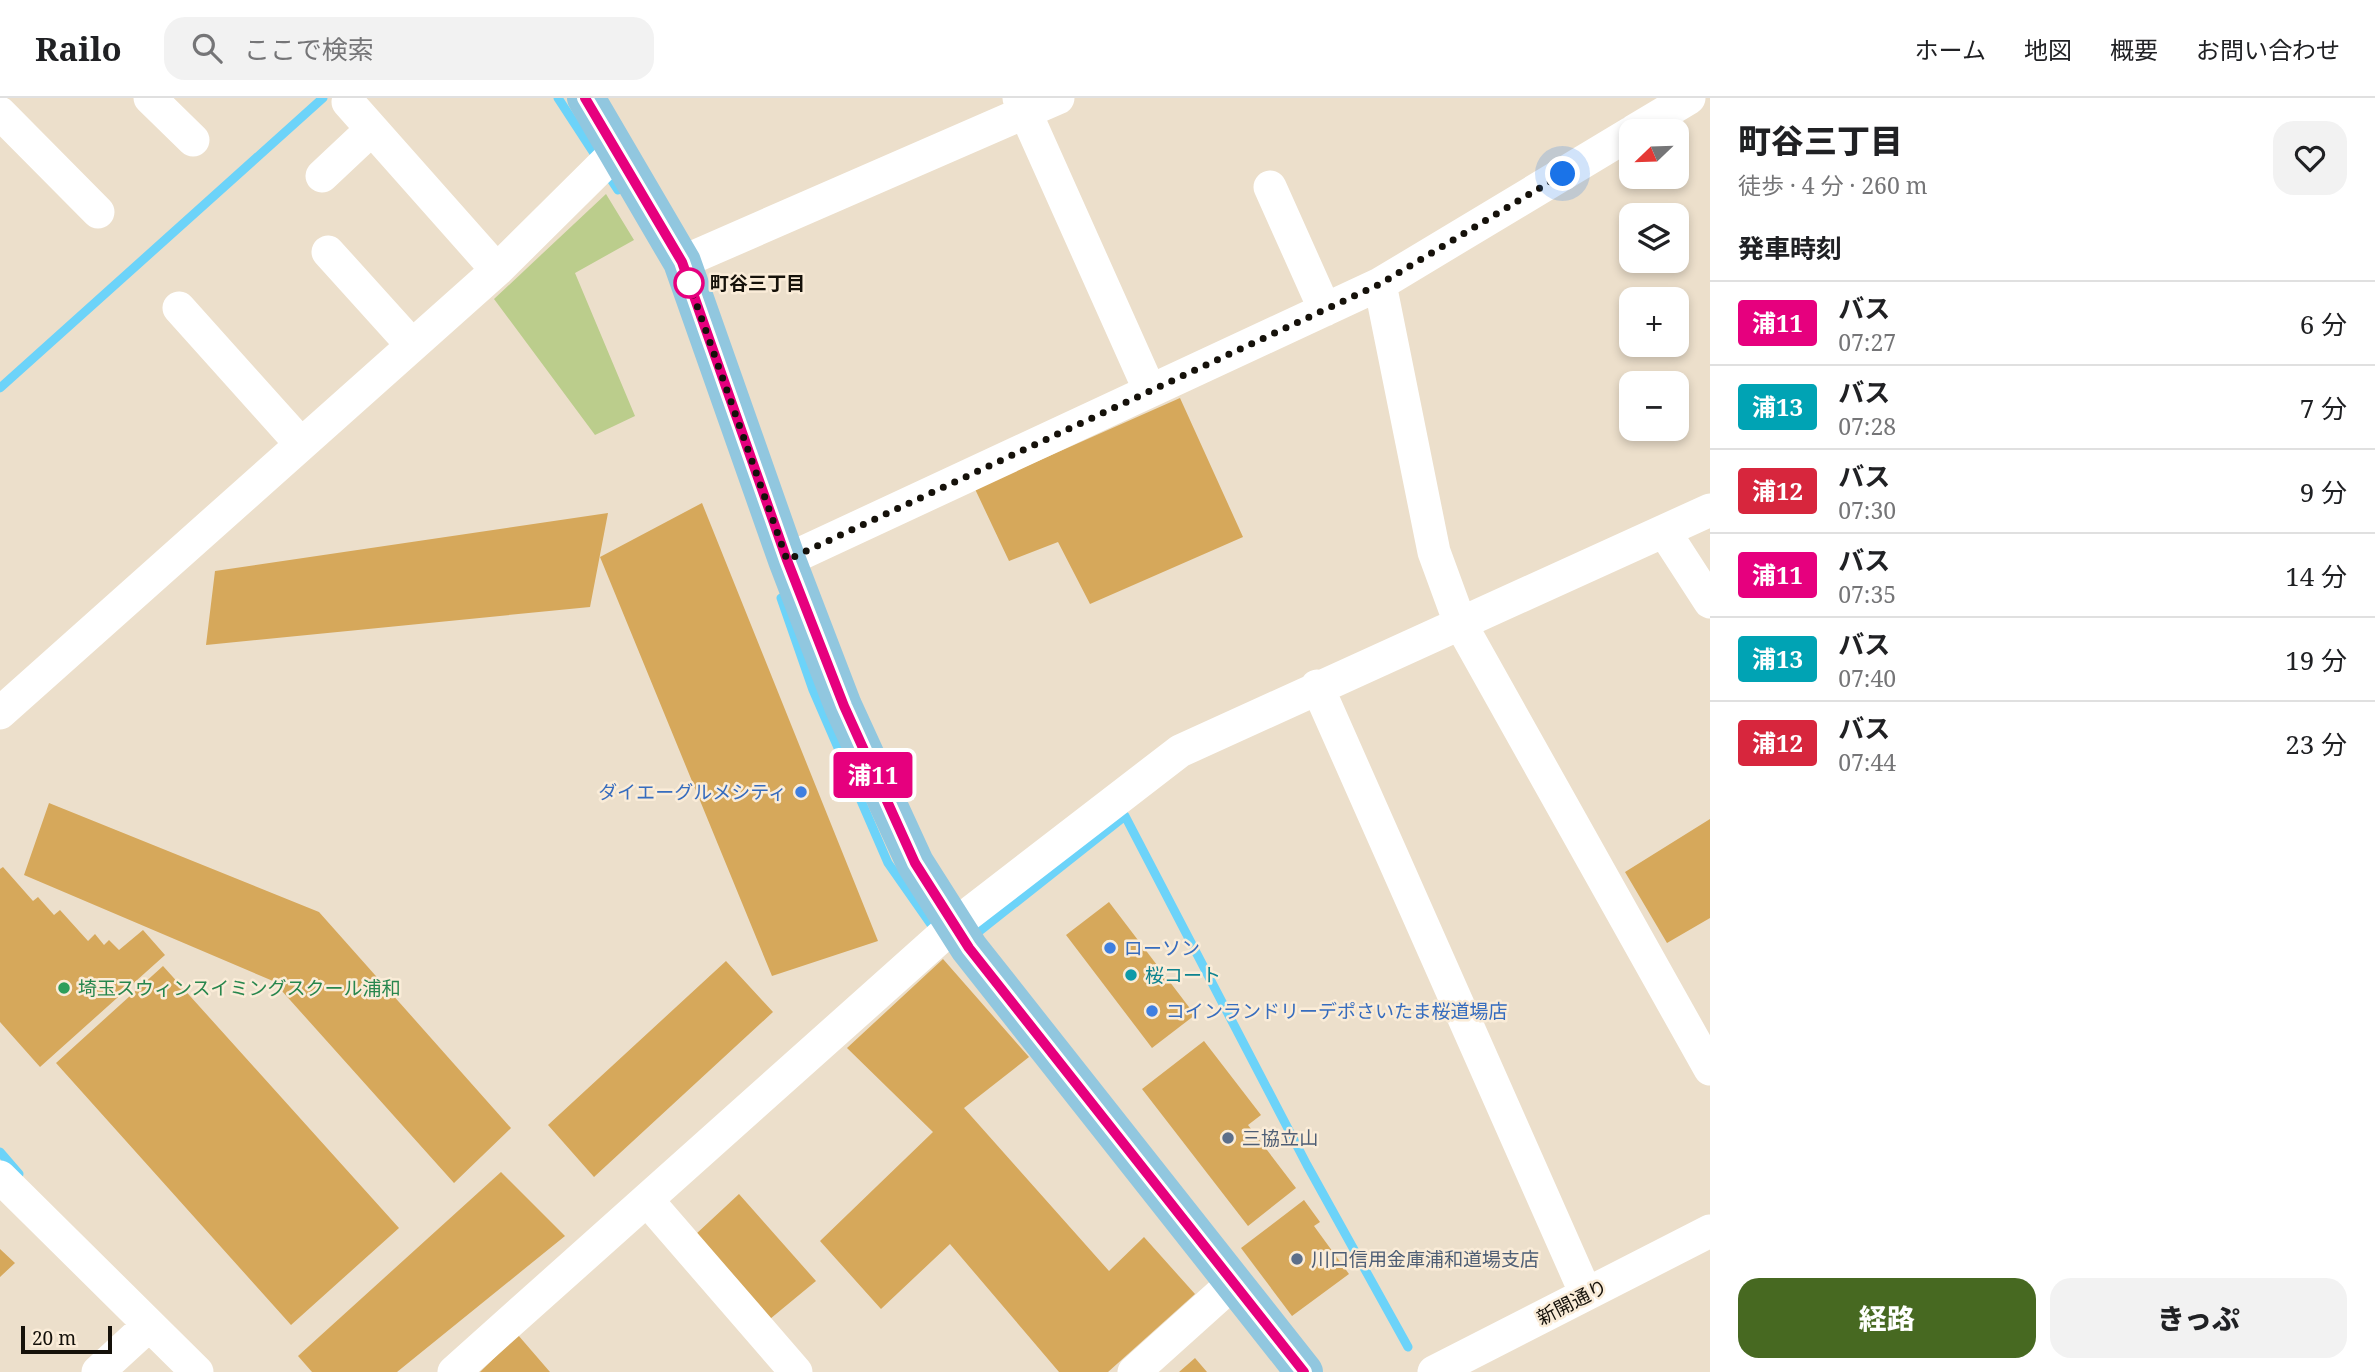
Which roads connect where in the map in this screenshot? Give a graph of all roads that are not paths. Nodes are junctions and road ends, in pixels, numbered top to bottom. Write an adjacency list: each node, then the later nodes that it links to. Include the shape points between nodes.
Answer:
1 (150, 98): 10 (street)
2 (586, 98): 12 (main road)
3 (1058, 98): 6 (street)
4 (1689, 98): 8 (street)
5 (348, 102): 9 (street)
6 (1022, 105): 17 (street); 23 (street)
7 (0, 113): 15 (street)
8 (1654, 119)
9 (372, 129): 13 (street); 18 (street)
10 (193, 140)
11 (1619, 140): 19 (street)
12 (617, 151): 17 (main road); 18 (street)
13 (322, 176)
14 (1270, 187): 21 (street)
15 (97, 212)
16 (328, 252): 22 (street)
17 (682, 262): 27 (main road)
18 (497, 270): 22 (street)
19 (1380, 284): 21 (street); 29 (street, via 1434,552)
20 (179, 308): 24 (street)
21 (1325, 310): 23 (street)
22 (412, 345): 24 (street)
23 (1150, 391): 27 (street)
24 (301, 444): 31 (street)
25 (1710, 510): 26 (street)
26 (1664, 531): 28 (street); 29 (street)
27 (787, 560): 32 (main road, via 881,792 915,863)
28 (1710, 602)
29 (1460, 624): 30 (street); 33 (street)
30 (1317, 686): 32 (street, via 1180,751); 38 (street)
31 (0, 713)
32 (953, 926): 35 (street); 37 (main road)
33 (1710, 1069)
34 (0, 1177): 39 (street)
35 (647, 1200): 42 (street); 43 (street)
36 (1710, 1231): 38 (street, 新開通り)
37 (1233, 1283): 44 (street); 45 (main road)
38 (1586, 1294): 46 (street, 新開通り)
39 (149, 1325): 40 (street); 41 (street)
40 (98, 1372)
41 (197, 1372)
42 (454, 1372)
43 (796, 1372)
44 (1134, 1372)
45 (1304, 1372)
46 (1434, 1372)

